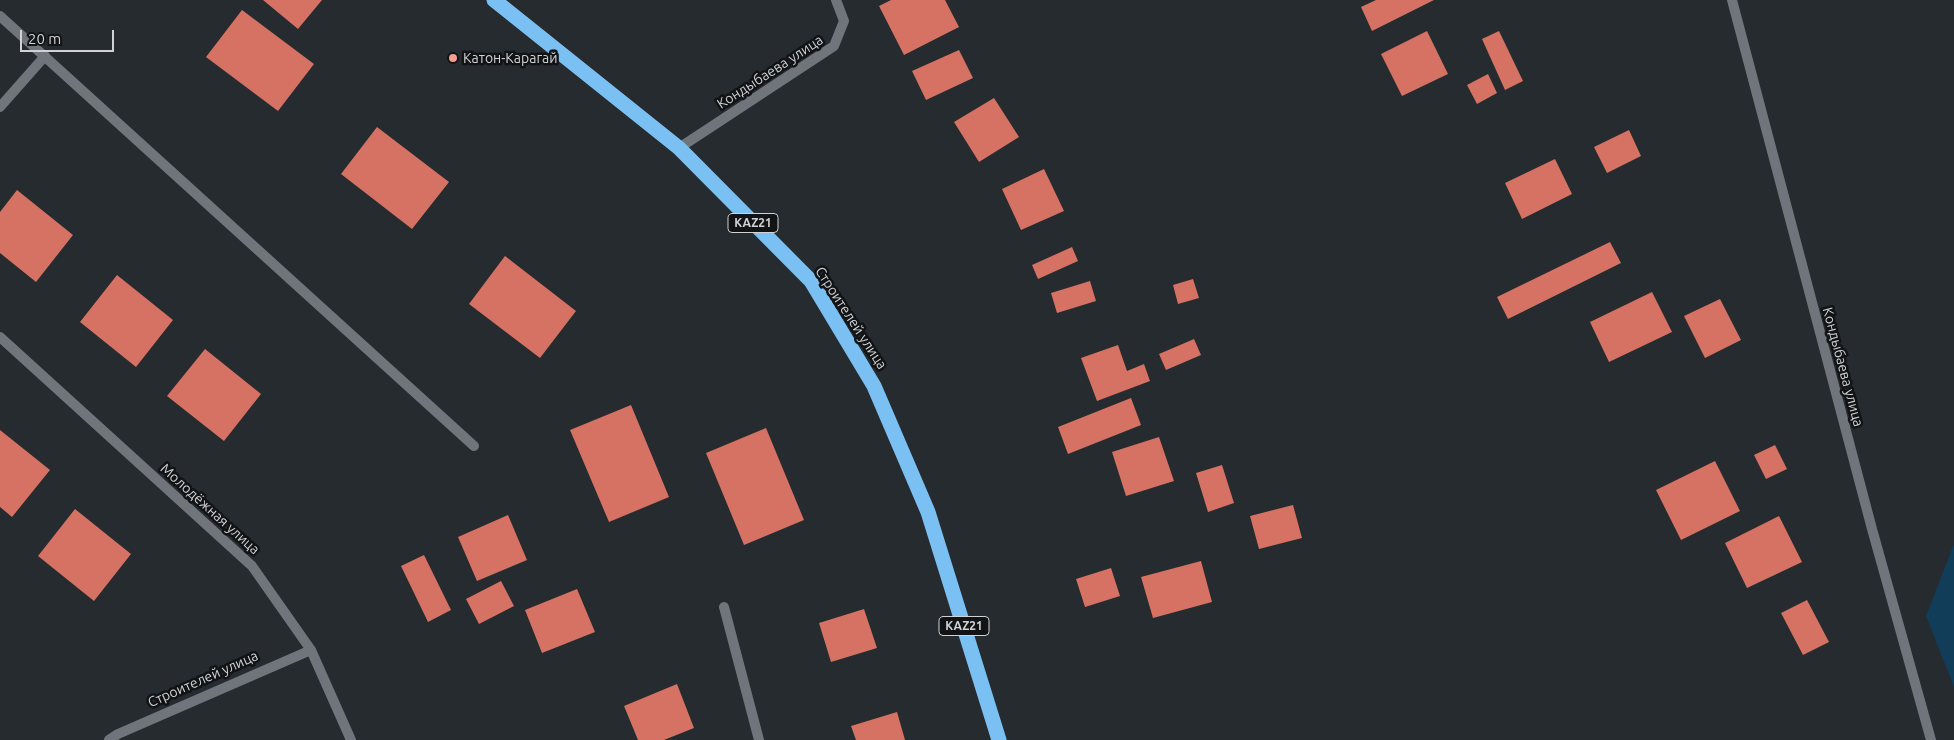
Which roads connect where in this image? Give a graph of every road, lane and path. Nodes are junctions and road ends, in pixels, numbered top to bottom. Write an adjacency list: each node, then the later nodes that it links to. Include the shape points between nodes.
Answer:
1 (494, 0): 7 (highway, Строителей улица / KAZ21)
2 (836, 0): 7 (street, Кондыбаева улица, via 844,21 834,46)
3 (1732, 0): 16 (street, Кондыбаева улица)
4 (0, 16): 5 (street)
5 (45, 56): 6 (street); 9 (street)
6 (0, 108)
7 (679, 148): 15 (highway, Строителей улица / KAZ21, via 811,281 874,386 928,512)
8 (0, 337): 11 (street, Молодёжная улица, via 252,566)
9 (474, 446)
10 (724, 607): 14 (street)
11 (311, 650): 12 (street, Строителей улица); 13 (street, Молодёжная улица)
12 (109, 740)
13 (351, 740)
14 (759, 740)
15 (999, 740)
16 (1930, 740)

